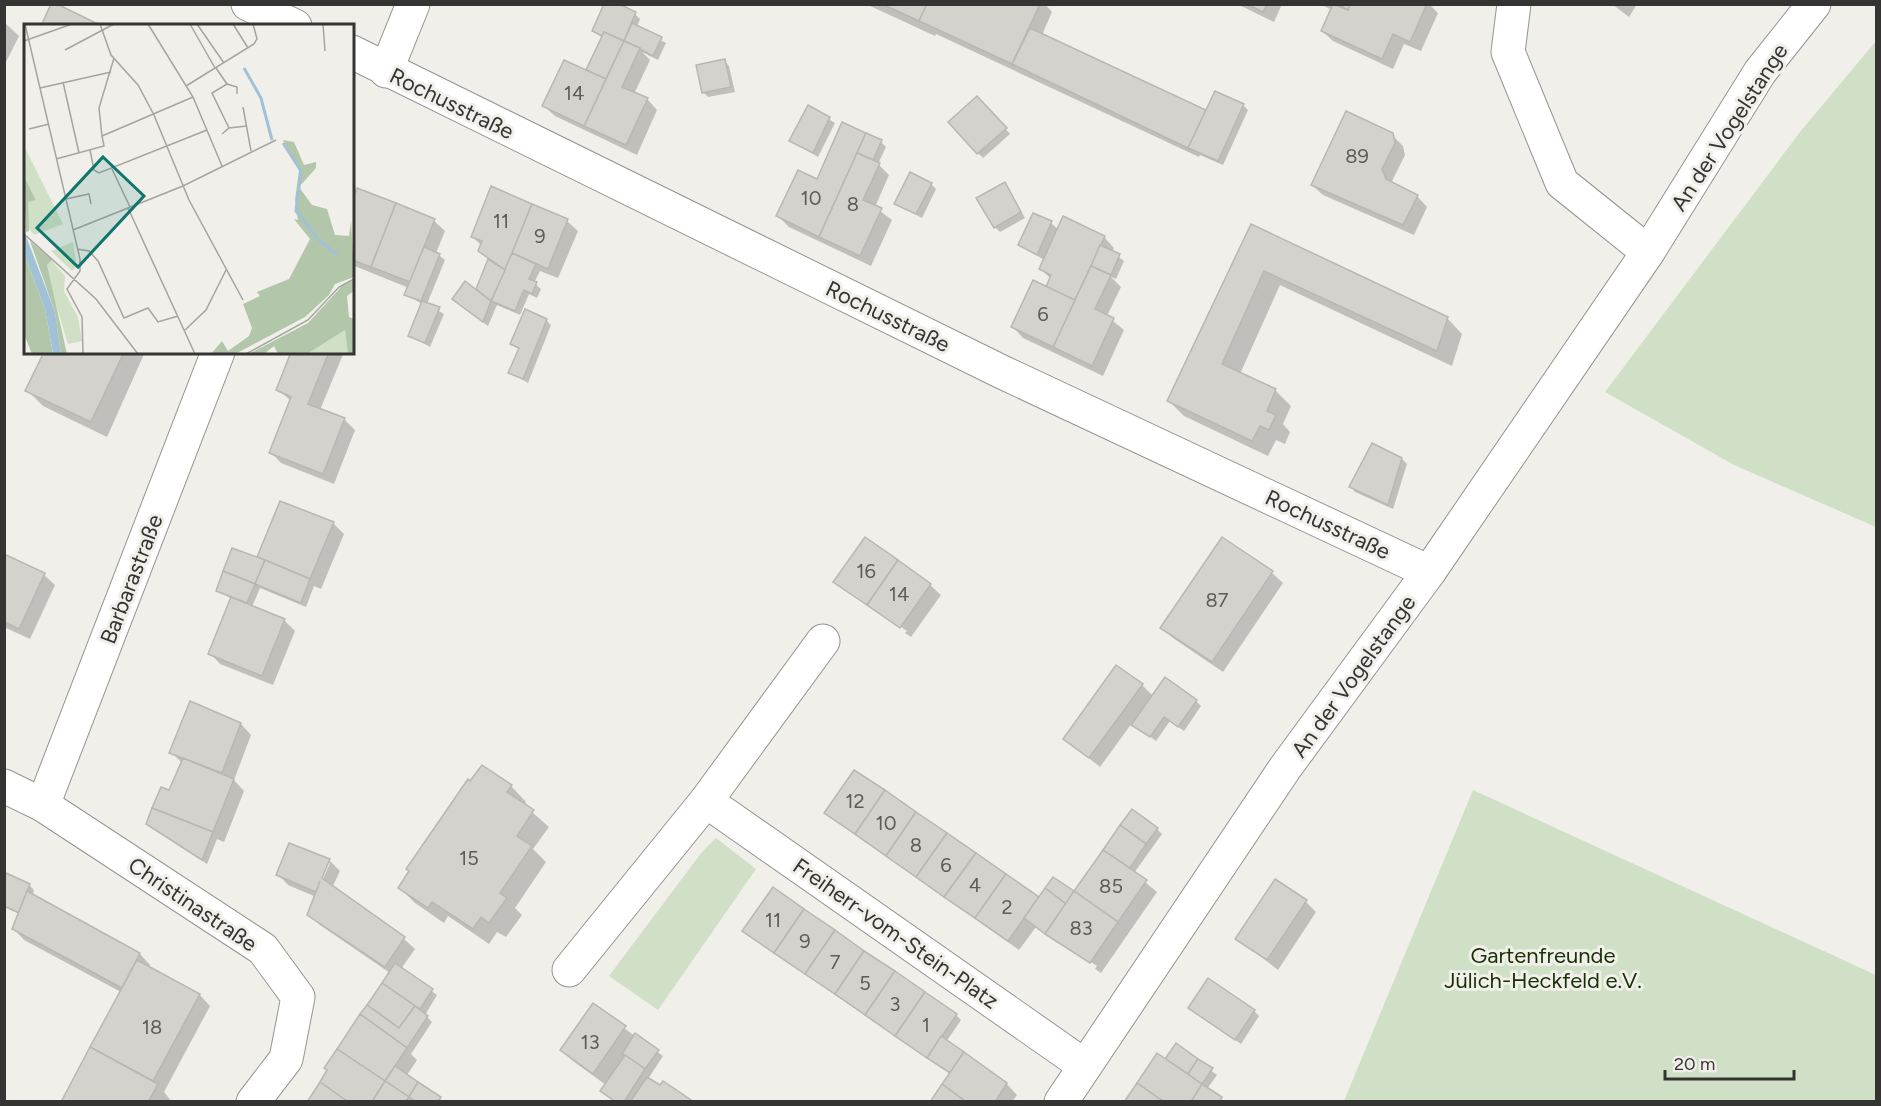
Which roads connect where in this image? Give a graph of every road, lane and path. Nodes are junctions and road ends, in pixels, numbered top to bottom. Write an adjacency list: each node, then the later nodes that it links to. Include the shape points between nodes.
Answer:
1 (248, 4): 5 (street)
2 (413, 4): 7 (street)
3 (1514, 4): 8 (street, via 1508,52 1562,183)
4 (1814, 4): 8 (street, An der Vogelstange, via 1760,72)
5 (290, 24)
6 (354, 53): 7 (street, Rochusstraße)
7 (386, 70): 10 (street, Rochusstraße, via 1002,372)
8 (1648, 252): 10 (street, An der Vogelstange)
9 (217, 354): 14 (street, Barbarastraße)
10 (1429, 572): 16 (street, An der Vogelstange, via 1285,768)
11 (823, 640): 13 (street)
12 (4, 786): 14 (street, Christinastraße)
13 (706, 801): 15 (street); 16 (street, Freiherr-vom-Stein-Platz)
14 (43, 805): 17 (street, Christinastraße, via 263,949 298,997 286,1059)
15 (569, 970)
16 (1085, 1066): 18 (street, An der Vogelstange)
17 (253, 1101)
18 (1061, 1101)

